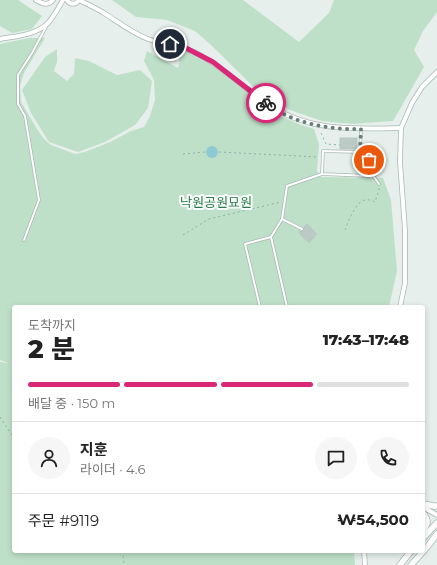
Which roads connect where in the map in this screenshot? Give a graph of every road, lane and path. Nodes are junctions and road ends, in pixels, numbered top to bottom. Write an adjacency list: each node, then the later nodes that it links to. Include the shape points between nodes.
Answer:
1 (36, 0): 2 (street, via 42,4 49,4)
2 (53, 0)
3 (63, 0): 6 (street)
4 (67, 0): 5 (street, via 74,4)
5 (79, 0): 10 (street, via 142,36 186,48 213,62 268,105 285,114 316,125)
6 (48, 23): 7 (street, via 29,34); 27 (lane, via 18,75 18,104 25,116 39,200)
7 (0, 39)
8 (437, 72): 9 (street, via 422,87)
9 (401, 128): 10 (street); 30 (street, via 400,162 406,258)
10 (361, 129): 15 (lane)
11 (321, 133): 12 (path, via 326,144)
12 (340, 145)
13 (205, 152): 16 (path)
14 (219, 152): 17 (path)
15 (360, 152): 17 (lane, via 323,151); 18 (lane, via 369,160)
16 (183, 154)
17 (323, 157): 19 (lane)
18 (369, 172): 19 (lane, via 369,176); 20 (lane)
19 (322, 174): 21 (lane, via 288,186)
20 (379, 184): 24 (path, via 375,202 365,200 359,203)
21 (285, 201): 22 (lane); 25 (path, via 209,219)
22 (282, 219): 23 (lane); 26 (lane)
23 (302, 229)
24 (345, 230)
25 (183, 235)
26 (271, 238): 28 (lane, via 245,244); 29 (lane)
27 (24, 240)
28 (260, 305)
29 (287, 305)
30 (400, 305)
31 (0, 417): 32 (path)
32 (12, 435)
33 (425, 504): 34 (main road)
34 (437, 506)
35 (425, 508): 36 (street)
36 (437, 515)
37 (425, 517): 39 (main road)
38 (437, 523): 41 (main road)
39 (425, 528)
40 (437, 534): 43 (main road)
41 (425, 536)
42 (437, 540): 43 (main road)
43 (428, 546): 44 (main road)
44 (425, 549)
45 (123, 553): 49 (path)
46 (364, 553): 50 (street)
47 (409, 553): 51 (main road)
48 (422, 553): 52 (main road)
49 (124, 565)
50 (365, 565)
51 (400, 565)
52 (411, 565)

